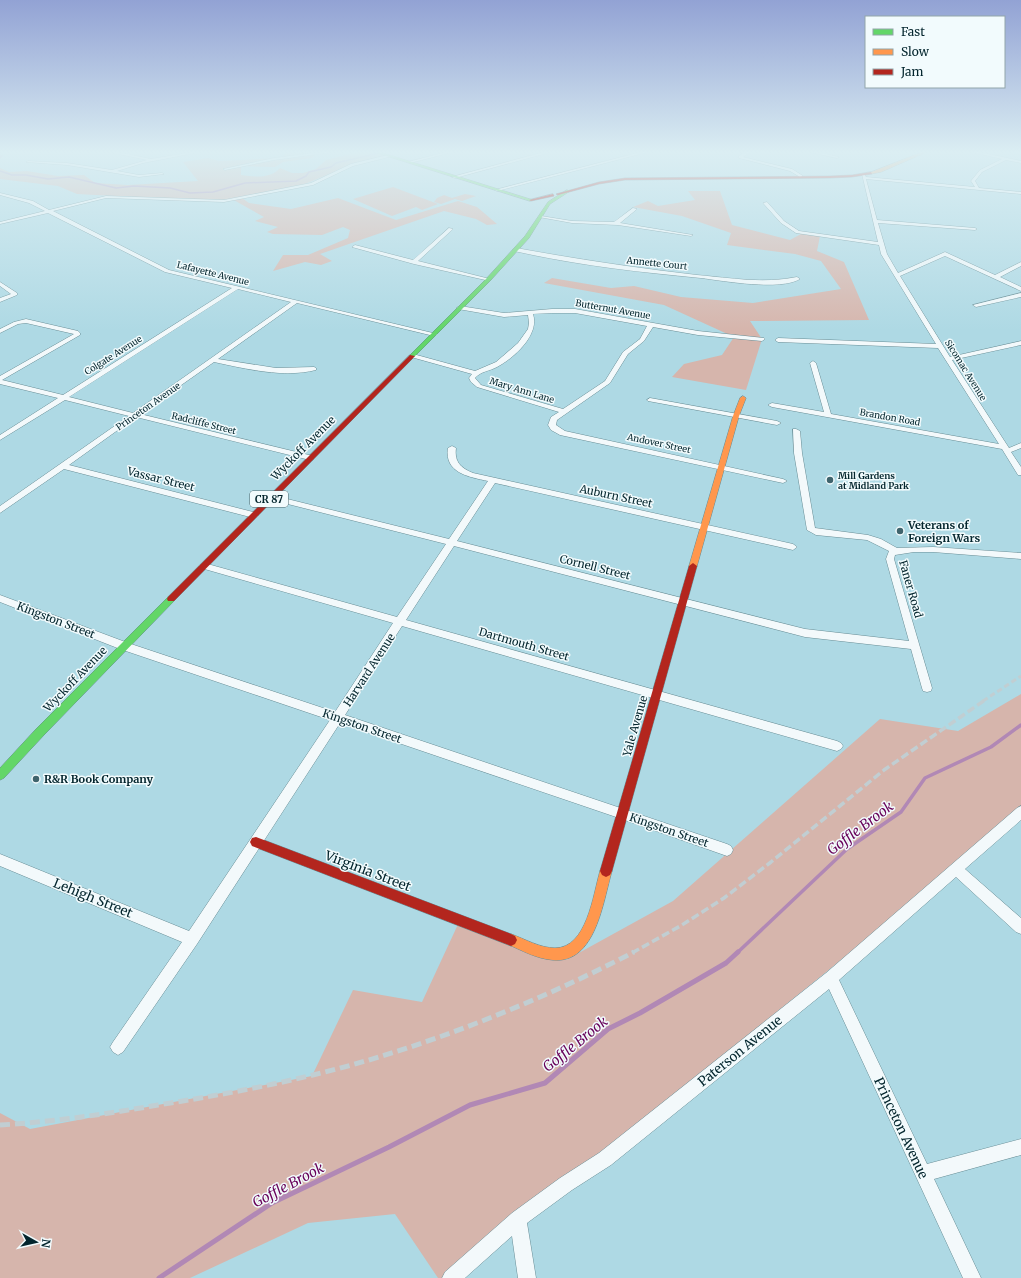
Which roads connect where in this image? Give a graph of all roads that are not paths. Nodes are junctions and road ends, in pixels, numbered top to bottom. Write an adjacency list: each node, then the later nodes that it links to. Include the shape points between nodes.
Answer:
1 (45, 212): 9 (street)
2 (49, 212): 24 (street, Lafayette Avenue, via 156,266)
3 (538, 212): 7 (main road)
4 (632, 212): 10 (street)
5 (773, 212): 14 (street, via 787,227 804,234)
6 (873, 212): 8 (street, Sicomac Avenue)
7 (539, 220): 10 (street); 16 (main road, Wyckoff Avenue / CR 87)
8 (876, 221): 12 (street); 14 (street, Sicomac Avenue)
9 (0, 223)
10 (615, 224): 13 (street)
11 (451, 229): 17 (street)
12 (975, 229)
13 (691, 236)
14 (881, 244): 19 (street, Sicomac Avenue)
15 (356, 248): 17 (street)
16 (516, 250): 21 (street, Annette Court, via 599,265 759,283); 22 (main road, Wyckoff Avenue / CR 87)
17 (414, 262): 22 (street)
18 (1021, 264): 20 (street)
19 (897, 275): 20 (street, via 945,254); 38 (street, Sicomac Avenue)
20 (996, 277): 25 (street)
21 (797, 279)
22 (488, 280): 30 (main road, Wyckoff Avenue / CR 87)
23 (0, 284): 27 (street, via 15,294)
24 (236, 288): 28 (street, Lafayette Avenue); 47 (street, Colgate Avenue)
25 (1021, 289)
26 (1021, 295): 29 (street)
27 (0, 300)
28 (295, 302): 34 (street, Lafayette Avenue); 41 (street, Princeton Avenue)
29 (976, 305)
30 (460, 308): 31 (street, Butternut Avenue, via 504,315); 34 (main road, Wyckoff Avenue / CR 87)
31 (530, 313): 32 (street, Butternut Avenue, via 575,311); 44 (street, via 532,323 525,339 497,365)
32 (651, 324): 35 (street, Butternut Avenue, via 713,335); 51 (street, Mary Ann Lane, via 642,340 626,353 608,382)
33 (0, 331): 45 (street, via 21,322 78,334)
34 (434, 334): 39 (main road, Wyckoff Avenue / CR 87)
35 (762, 340)
36 (778, 340): 38 (street)
37 (1021, 343): 40 (street)
38 (940, 346): 40 (street, Sicomac Avenue)
39 (413, 356): 44 (street, Mary Ann Lane); 61 (main road, Wyckoff Avenue / CR 87)
40 (948, 359): 60 (street, Sicomac Avenue)
41 (213, 360): 43 (street, via 270,371); 53 (street, Princeton Avenue)
42 (813, 363): 52 (street)
43 (314, 368)
44 (476, 373): 51 (street, Mary Ann Lane, via 472,378 479,386)
45 (0, 379)
46 (0, 382): 47 (street, Radcliffe Street)
47 (63, 398): 53 (street, Radcliffe Street); 57 (street, Colgate Avenue)
48 (742, 398): 54 (main road, Yale Avenue)
49 (650, 400): 54 (street)
50 (772, 405): 52 (street, Brandon Road)
51 (565, 412): 63 (street, Andover Street, via 552,422 554,428 563,433)
52 (828, 414): 60 (street, Brandon Road)
53 (134, 415): 61 (street, Radcliffe Street); 62 (street, Princeton Avenue)
54 (736, 416): 55 (street); 63 (main road, Yale Avenue)
55 (777, 423)
56 (796, 431): 73 (street, via 811,530 870,538 888,545)
57 (0, 438)
58 (1021, 445): 60 (street)
59 (452, 448): 65 (street, Auburn Street, via 451,459 458,468 471,475)
60 (1005, 449): 64 (street, Sicomac Avenue)
61 (310, 458): 67 (main road, Wyckoff Avenue / CR 87)
62 (63, 466): 68 (street, Princeton Avenue); 69 (street, Vassar Street)
63 (721, 467): 66 (street, Andover Street); 70 (main road, Yale Avenue)
64 (1021, 473)
65 (492, 480): 70 (street, Auburn Street); 71 (street, Harvard Avenue)
66 (783, 481)
67 (271, 497): 69 (main road, Wyckoff Avenue / CR 87); 71 (street, Cornell Street)
68 (0, 510)
69 (254, 514): 75 (main road, Wyckoff Avenue / CR 87)
70 (704, 527): 72 (street, Auburn Street); 77 (main road, Yale Avenue)
71 (451, 543): 77 (street, Cornell Street); 78 (street, Harvard Avenue)
72 (793, 547)
73 (894, 551): 74 (street, Faner Road, via 901,549); 80 (street, Faner Road, via 890,559)
74 (1021, 556)
75 (204, 566): 78 (street, Dartmouth Street); 79 (main road, Wyckoff Avenue / CR 87)
76 (0, 598): 79 (street, Kingston Street)
77 (683, 602): 80 (street, Cornell Street, via 805,633); 82 (main road, Yale Avenue)
78 (400, 621): 82 (street, Dartmouth Street); 83 (street, Harvard Avenue)
79 (124, 646): 83 (street, Kingston Street); 85 (main road, Wyckoff Avenue / CR 87)
80 (915, 646): 81 (street, Faner Road)
81 (927, 688)
82 (656, 694): 84 (street, Dartmouth Street); 87 (main road, Yale Avenue)
83 (337, 718): 87 (street, Kingston Street); 88 (street, Harvard Avenue)
84 (837, 746)
85 (0, 775)
86 (1021, 812): 91 (street, Paterson Avenue)
87 (622, 813): 89 (street, Kingston Street); 92 (main road, Yale Avenue, via 589,930 586,939 578,947 555,956 543,954)
88 (256, 842): 92 (main road, Virginia Street); 94 (street, Harvard Avenue)
89 (727, 850)
90 (0, 860): 94 (street, Lehigh Street)
91 (956, 869): 93 (street); 95 (street, Paterson Avenue)
92 (470, 924)
93 (1021, 927)
94 (189, 938): 96 (street, Harvard Avenue)
95 (831, 978): 98 (street, Princeton Avenue); 99 (street, Paterson Avenue, via 605,1158)
96 (118, 1047)
97 (1021, 1147): 98 (street)
98 (923, 1174): 102 (street, Princeton Avenue)
99 (518, 1219): 100 (street, Paterson Avenue); 101 (street)
100 (451, 1278)
101 (527, 1278)
102 (972, 1278)

